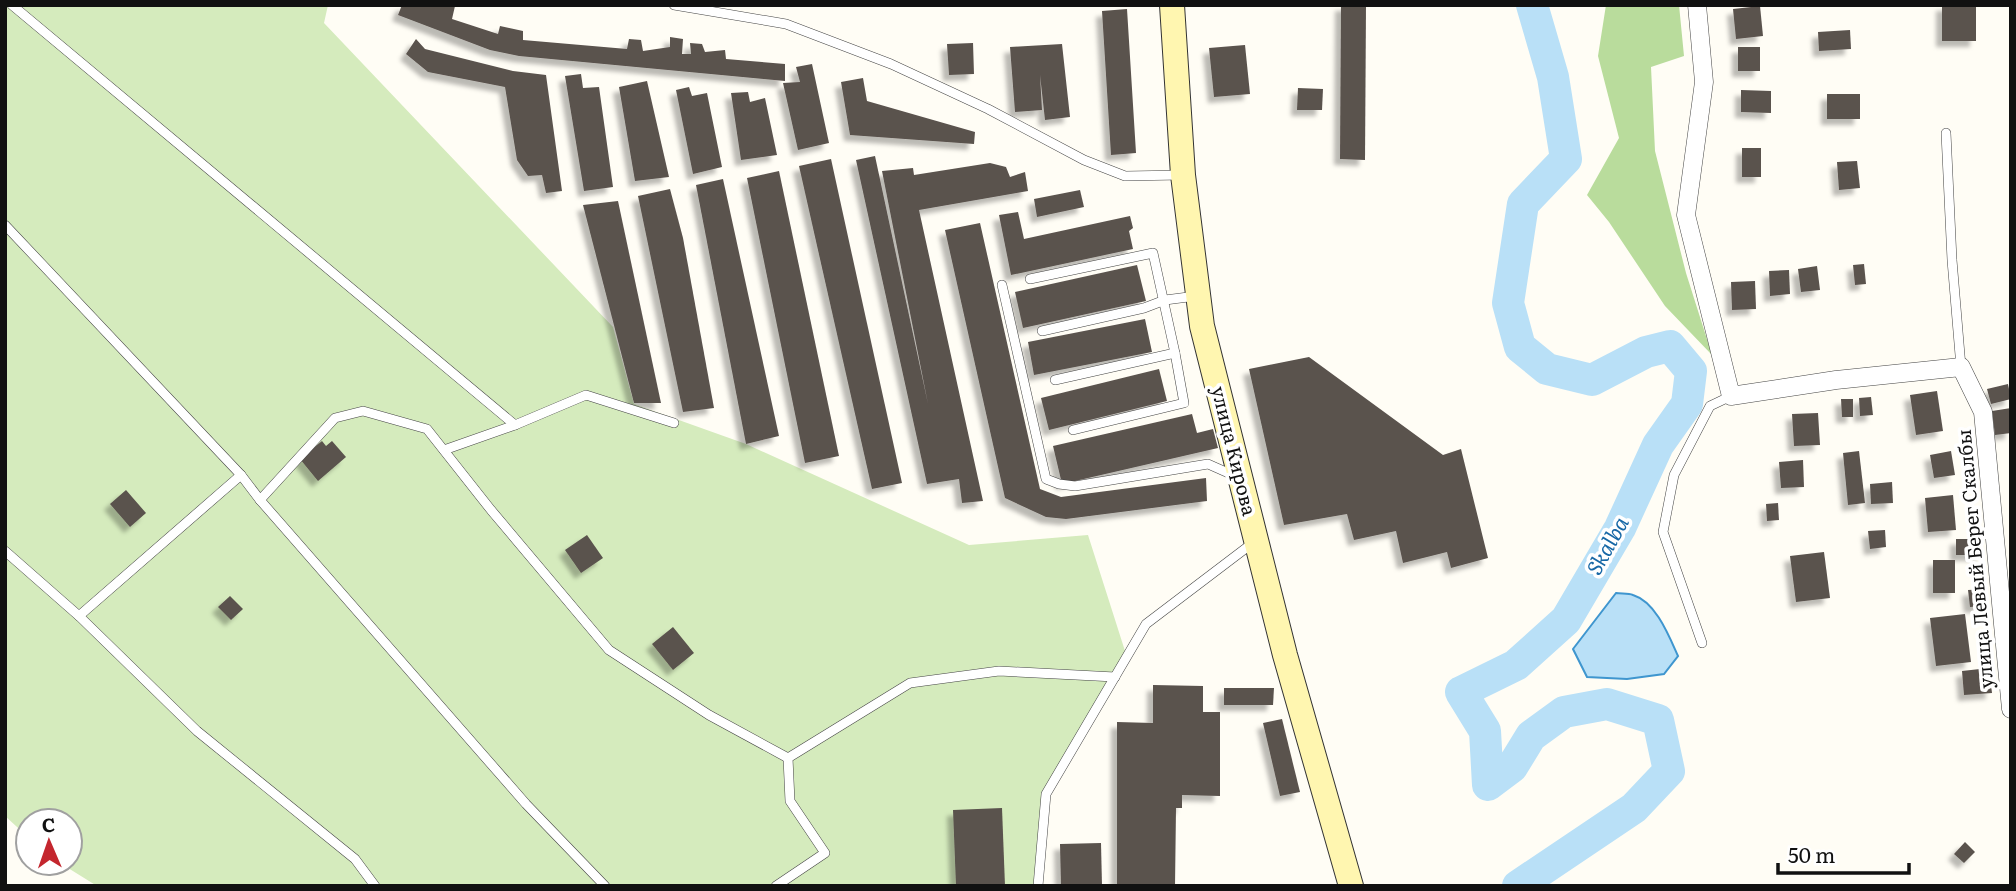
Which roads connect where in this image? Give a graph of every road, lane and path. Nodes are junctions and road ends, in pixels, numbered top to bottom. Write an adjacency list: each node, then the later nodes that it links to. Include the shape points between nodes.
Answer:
1 (12, 5): 18 (lane)
2 (674, 5): 6 (lane, via 786,24 891,64 1125,176)
3 (1172, 5): 6 (street, улица Кирова)
4 (1696, 5): 16 (street, via 1704,82 1686,215)
5 (1946, 133): 14 (lane)
6 (1183, 174): 10 (street, улица Кирова)
7 (5, 225): 21 (lane)
8 (1030, 279): 11 (lane, via 1153,253)
9 (1002, 285): 22 (lane, via 1046,479 1075,486 1208,464)
10 (1198, 296): 11 (lane); 22 (street, улица Кирова)
11 (1165, 300): 12 (lane); 13 (lane)
12 (1042, 331)
13 (1175, 352): 15 (lane); 19 (lane, via 1184,403)
14 (1961, 367): 16 (street); 29 (street, улица Левый Берег Скалбы, via 1983,412)
15 (1055, 380)
16 (1731, 396): 27 (lane, via 1710,407 1674,475 1663,532)
17 (674, 423): 18 (lane, via 586,395)
18 (515, 425): 20 (lane)
19 (1073, 430)
20 (444, 450): 23 (lane, via 427,429 363,411 335,418); 30 (lane, via 609,650 709,715)
21 (241, 475): 23 (lane); 26 (lane)
22 (1240, 478): 24 (street, улица Кирова)
23 (260, 500): 32 (lane, via 526,803)
24 (1256, 541): 28 (lane, via 1146,624); 35 (street, улица Кирова)
25 (5, 551): 26 (lane)
26 (79, 616): 31 (lane, via 198,731 355,859)
27 (1702, 643)
28 (1115, 677): 30 (lane, via 999,671 910,683); 34 (lane, via 1046,793)
29 (2011, 709)
30 (788, 758): 33 (lane, via 790,801 825,853)
31 (375, 886)
32 (605, 886)
33 (776, 886)
34 (1038, 886)
35 (1351, 886)

